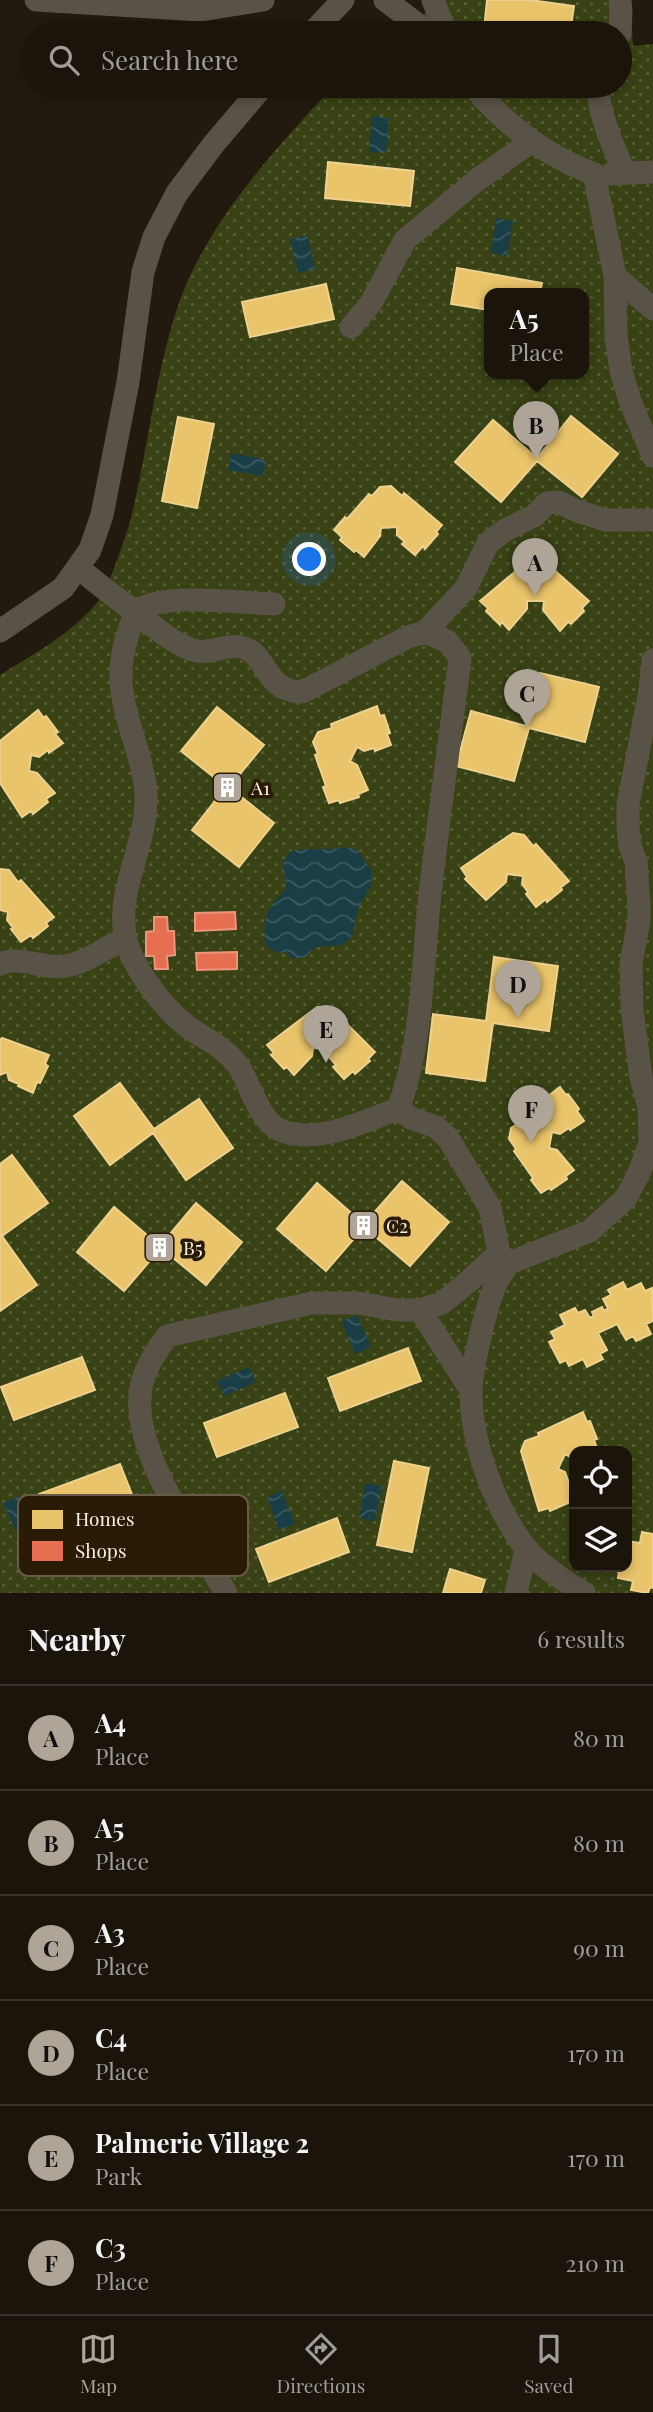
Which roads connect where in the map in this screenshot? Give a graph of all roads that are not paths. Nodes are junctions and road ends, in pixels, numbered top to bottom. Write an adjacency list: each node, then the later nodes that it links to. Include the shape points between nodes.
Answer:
1 (36, 0): 2 (street, via 201,10)
2 (263, 0)
3 (343, 0): 7 (street)
4 (386, 0): 8 (street)
5 (433, 0): 9 (street)
6 (620, 0): 10 (street)
7 (323, 21)
8 (413, 21)
9 (441, 21)
10 (621, 21)
11 (253, 98): 23 (street, via 177,193 154,237 143,272 128,382 102,514)
12 (485, 98): 14 (street)
13 (600, 98): 16 (street)
14 (531, 141): 17 (street); 20 (street, via 405,240 371,303)
15 (653, 172): 16 (street)
16 (625, 173): 17 (street)
17 (594, 174): 18 (street)
18 (614, 276): 19 (street); 21 (street, via 621,371)
19 (653, 309)
20 (351, 327)
21 (653, 456)
22 (653, 520): 27 (street, via 606,520 559,502 547,503 488,543 466,588)
23 (79, 568): 25 (street); 26 (street, via 63,588)
24 (274, 604): 25 (street, via 165,601)
25 (136, 612): 27 (street, via 176,643 194,650 240,647 250,652 288,692 302,692); 30 (street, via 122,654 120,684 147,808 122,917)
26 (0, 631)
27 (425, 632): 33 (street, via 447,641 460,658 440,798 420,1001)
28 (653, 660): 29 (street)
29 (644, 766): 32 (street, via 628,804 628,827 639,906 630,987)
30 (125, 939): 31 (street, via 70,966 22,961); 33 (street, via 168,1010 237,1064 268,1120 283,1131 302,1135 328,1132)
31 (0, 964)
32 (647, 1082): 35 (street, via 650,1143)
33 (398, 1109): 36 (street, via 448,1138 490,1208)
34 (653, 1191): 35 (street)
35 (626, 1198): 36 (street, via 590,1231)
36 (504, 1258): 37 (street, via 442,1303); 38 (street, via 480,1339)
37 (420, 1310): 38 (street); 39 (street, via 312,1303 167,1336 153,1356 139,1410 142,1433)
38 (471, 1390): 40 (street, via 476,1434 489,1482)
39 (170, 1495)
40 (526, 1549): 43 (street); 44 (street)
41 (216, 1576): 42 (street)
42 (226, 1593)
43 (516, 1593)
44 (584, 1593)

